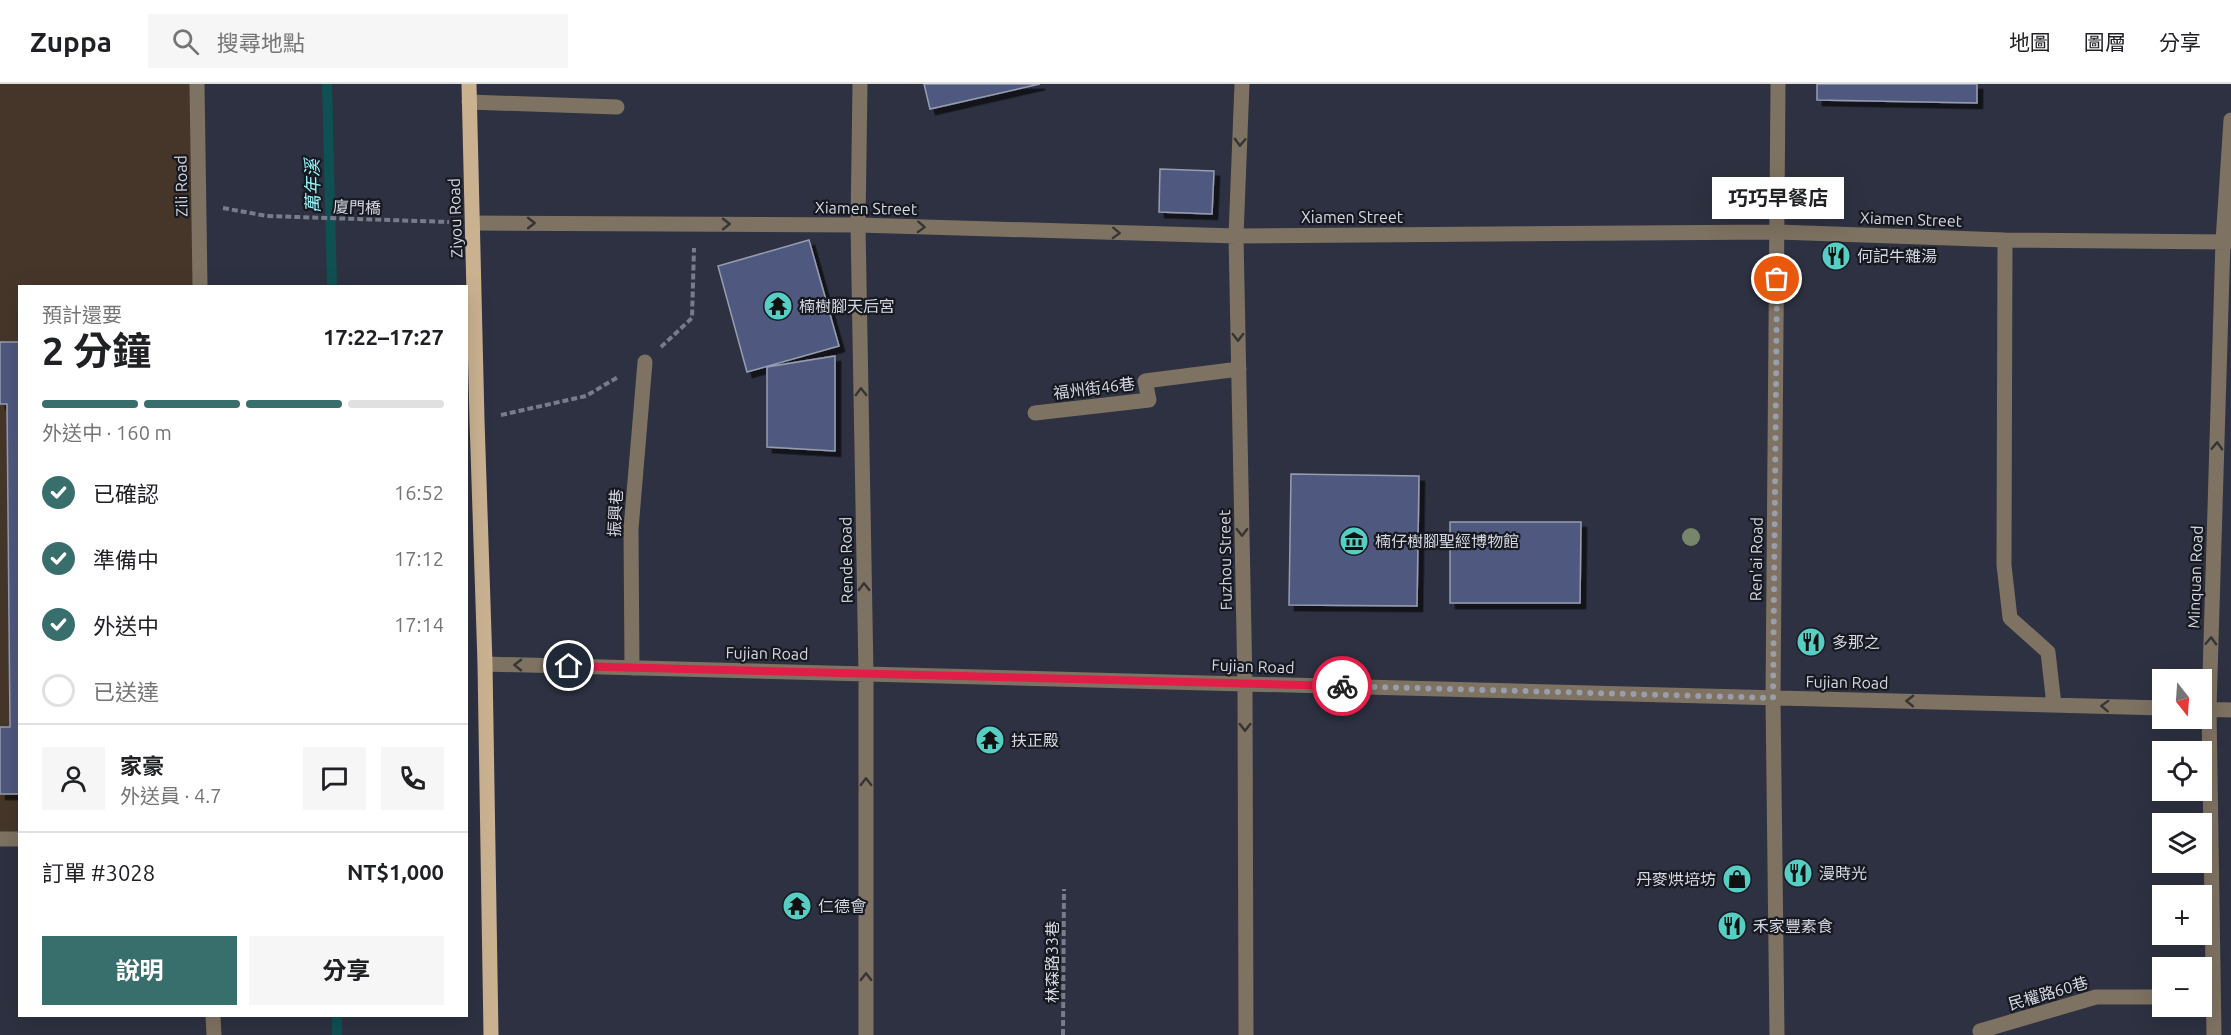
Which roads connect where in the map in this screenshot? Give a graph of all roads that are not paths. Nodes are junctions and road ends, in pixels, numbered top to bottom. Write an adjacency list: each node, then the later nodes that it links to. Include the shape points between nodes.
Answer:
1 (197, 84): 15 (street, Zili Road)
2 (469, 84): 6 (main road, Ziyou Road)
3 (860, 84): 10 (street, Rende Road)
4 (1242, 84): 12 (street, Fuzhou Street, one-way to 12)
5 (1778, 84): 11 (street, Ren'ai Road)
6 (469, 102): 7 (street); 9 (main road, Ziyou Road)
7 (617, 107)
8 (2231, 120): 14 (street, Minquan Road)
9 (473, 223): 10 (street, Xiamen Street, one-way to 10); 19 (main road, Ziyou Road)
10 (858, 225): 12 (street, Xiamen Street, one-way to 12); 22 (street, Rende Road, one-way to 10)
11 (1777, 232): 12 (street, Xiamen Street); 13 (street, Xiamen Street); 24 (street, Ren'ai Road)
12 (1236, 236): 17 (street, Fuzhou Street, one-way to 17)
13 (2005, 240): 14 (street, Xiamen Street); 25 (street, via 2004,565 2010,618 2048,652)
14 (2227, 242): 21 (street, Minquan Road, one-way to 14)
15 (200, 285)
16 (645, 362): 20 (street, 振興巷, via 631,529)
17 (1239, 369): 18 (street, 福州街46巷, via 1145,381 1149,400); 23 (street, Fuzhou Street, one-way to 23)
18 (1035, 413)
19 (485, 664): 20 (street, Fujian Road, one-way to 19); 38 (main road, Ziyou Road)
20 (632, 668): 22 (street, Fujian Road)
21 (2207, 669)
22 (866, 674): 23 (street, Fujian Road); 39 (street, Rende Road, one-way to 22)
23 (1245, 684): 24 (street, Fujian Road); 40 (street, Fuzhou Street, one-way to 40)
24 (1773, 698): 25 (street, Fujian Road, one-way to 24); 41 (street, Ren'ai Road)
25 (2054, 705): 26 (street, Fujian Road, one-way to 25)
26 (2152, 708)
27 (2212, 709): 28 (street)
28 (2231, 710)
29 (2205, 729): 32 (street, Minquan Road)
30 (0, 839): 31 (street)
31 (18, 839)
32 (2208, 957)
33 (2152, 997): 36 (street, 民權路60巷, via 2096,997)
34 (213, 1017): 37 (street)
35 (2211, 1017): 42 (street, Minquan Road)
36 (1980, 1031)
37 (214, 1035)
38 (491, 1035)
39 (866, 1035)
40 (1246, 1035)
41 (1778, 1035)
42 (2214, 1035)

